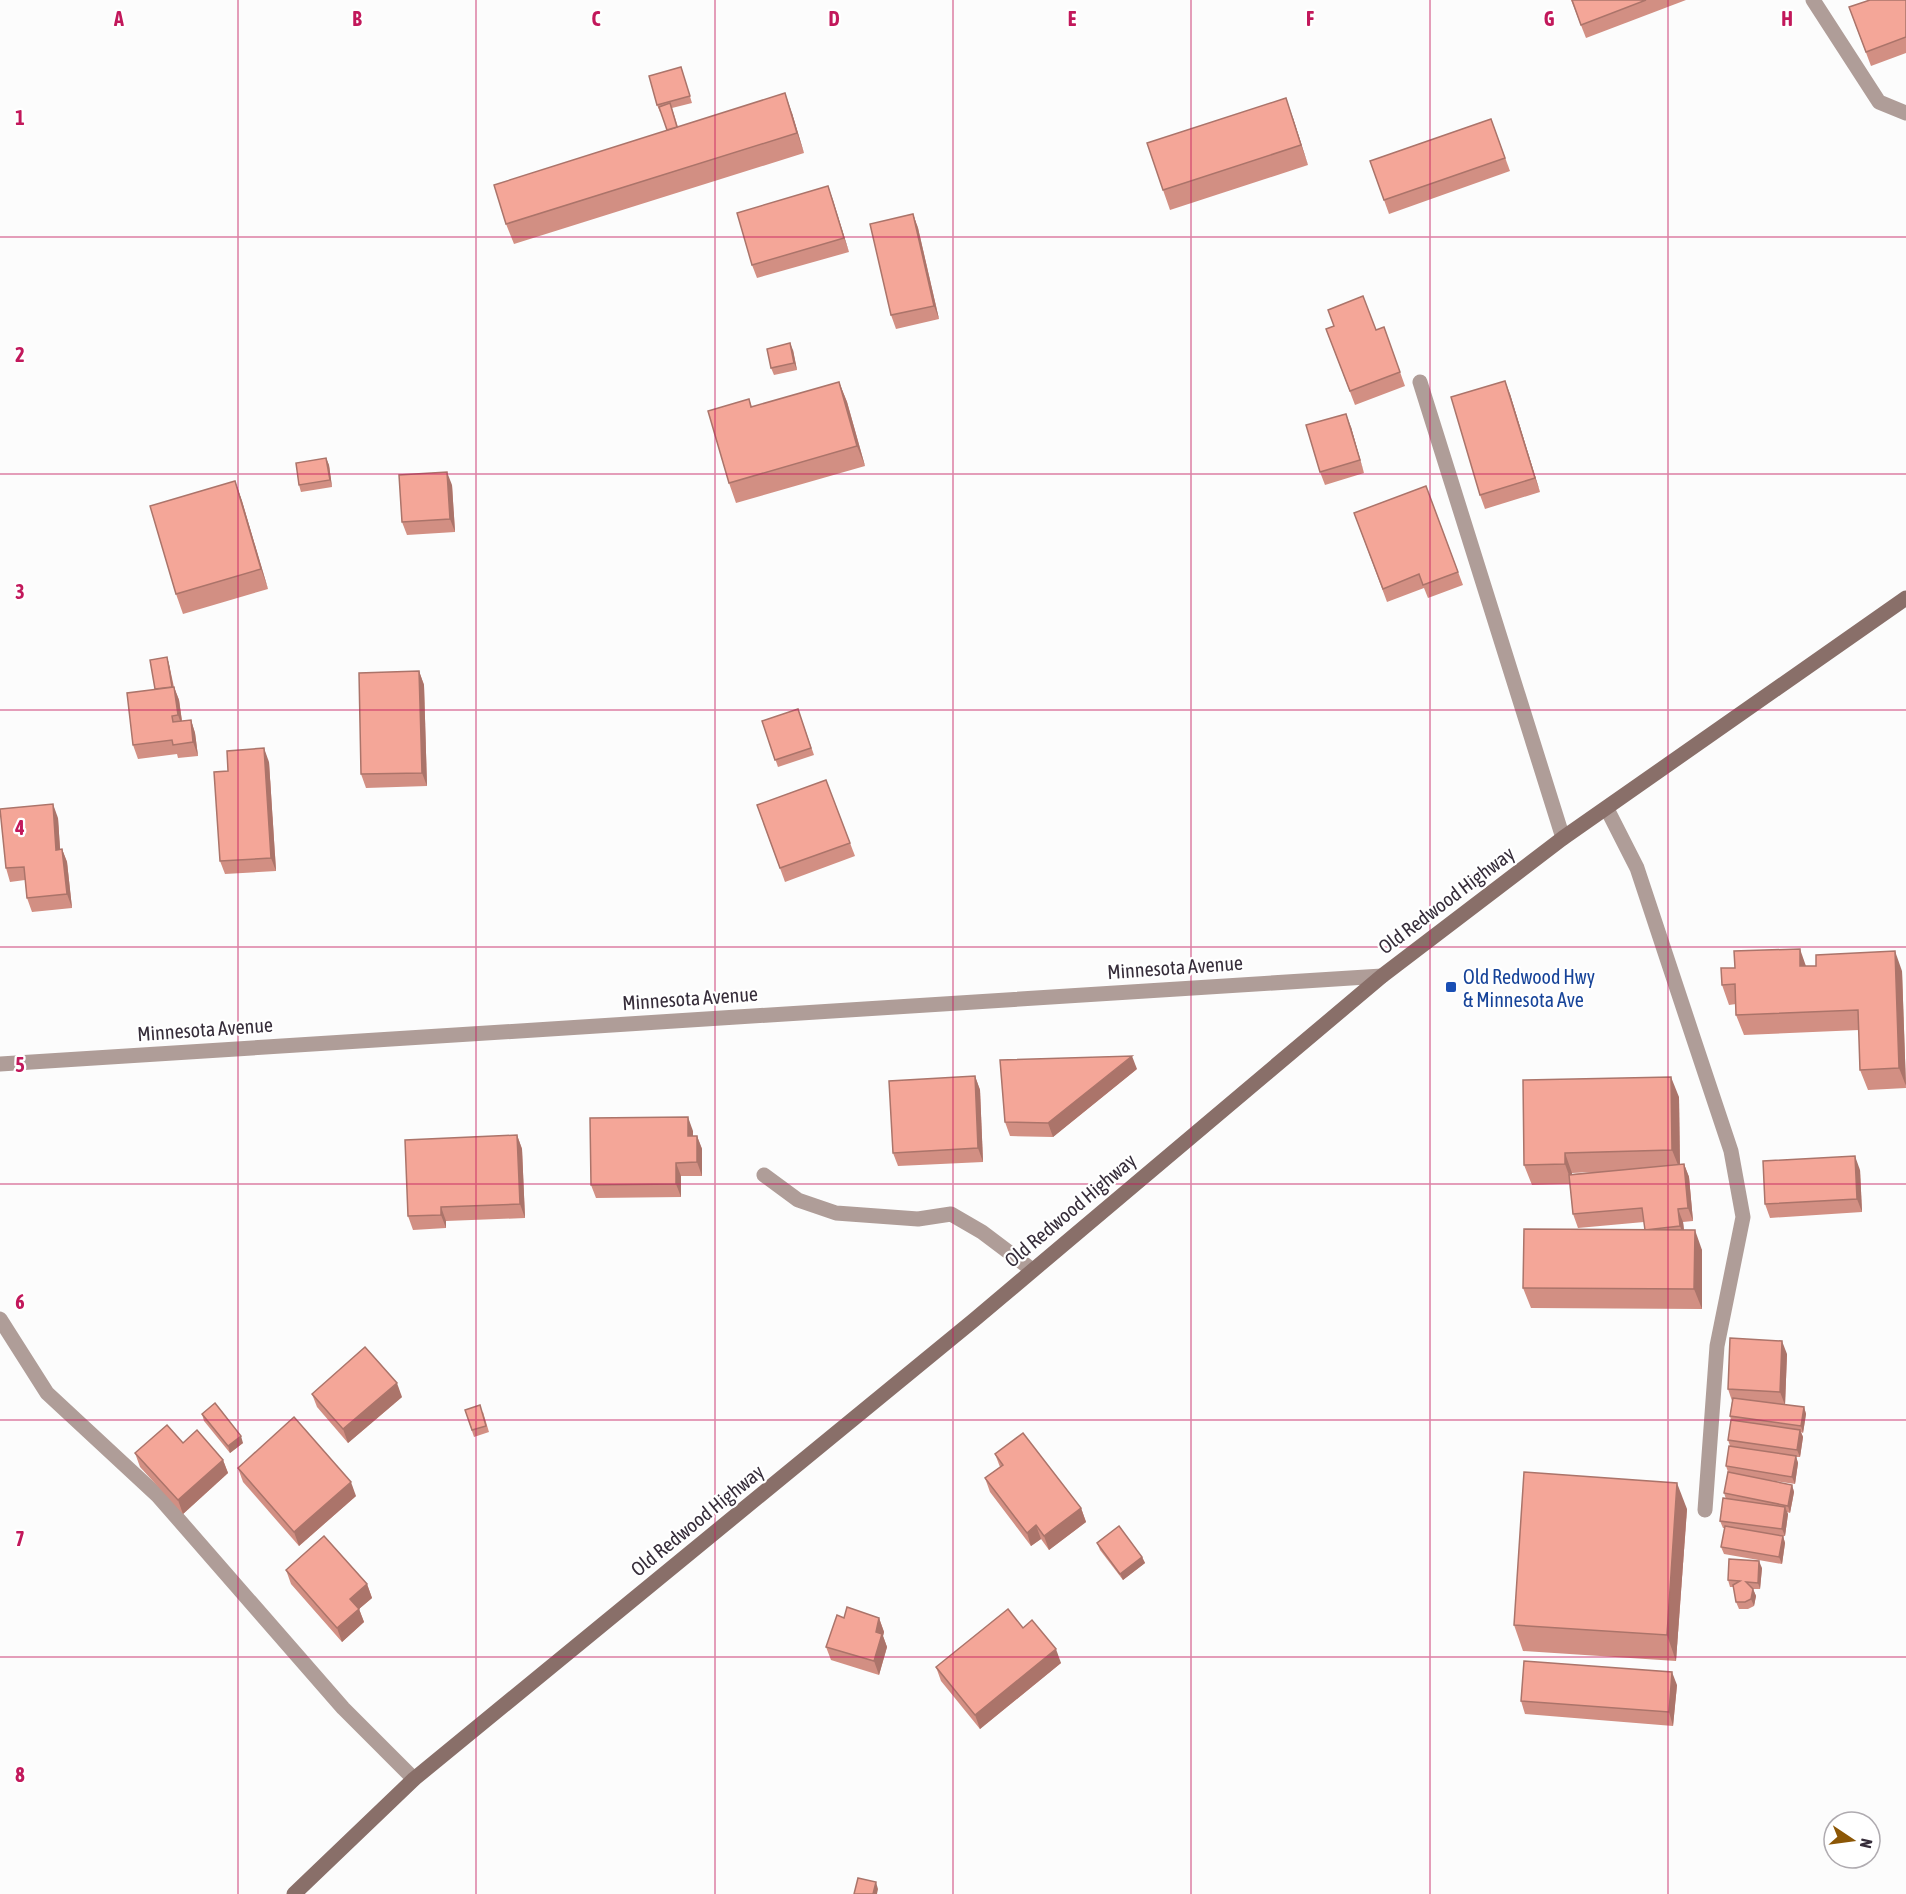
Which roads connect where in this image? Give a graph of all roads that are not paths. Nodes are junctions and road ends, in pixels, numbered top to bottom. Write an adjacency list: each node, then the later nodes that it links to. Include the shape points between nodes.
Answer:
1 (1813, 0): 2 (street, via 1879,102)
2 (1906, 113)
3 (1420, 382): 6 (street)
4 (1906, 598): 5 (main road, Old Redwood Highway)
5 (1607, 809): 6 (main road, Old Redwood Highway); 12 (street, via 1637,868 1731,1151 1743,1216 1717,1346)
6 (1563, 838): 7 (main road, Old Redwood Highway)
7 (1382, 975): 8 (street, Minnesota Avenue); 10 (main road, Old Redwood Highway)
8 (0, 1064)
9 (764, 1175): 10 (street, via 798,1200 836,1213 918,1219 951,1214)
10 (1031, 1269): 13 (main road, Old Redwood Highway)
11 (0, 1318): 13 (street, via 46,1393 158,1496 343,1708)
12 (1705, 1510)
13 (414, 1779): 14 (main road, Old Redwood Highway)
14 (294, 1894)

